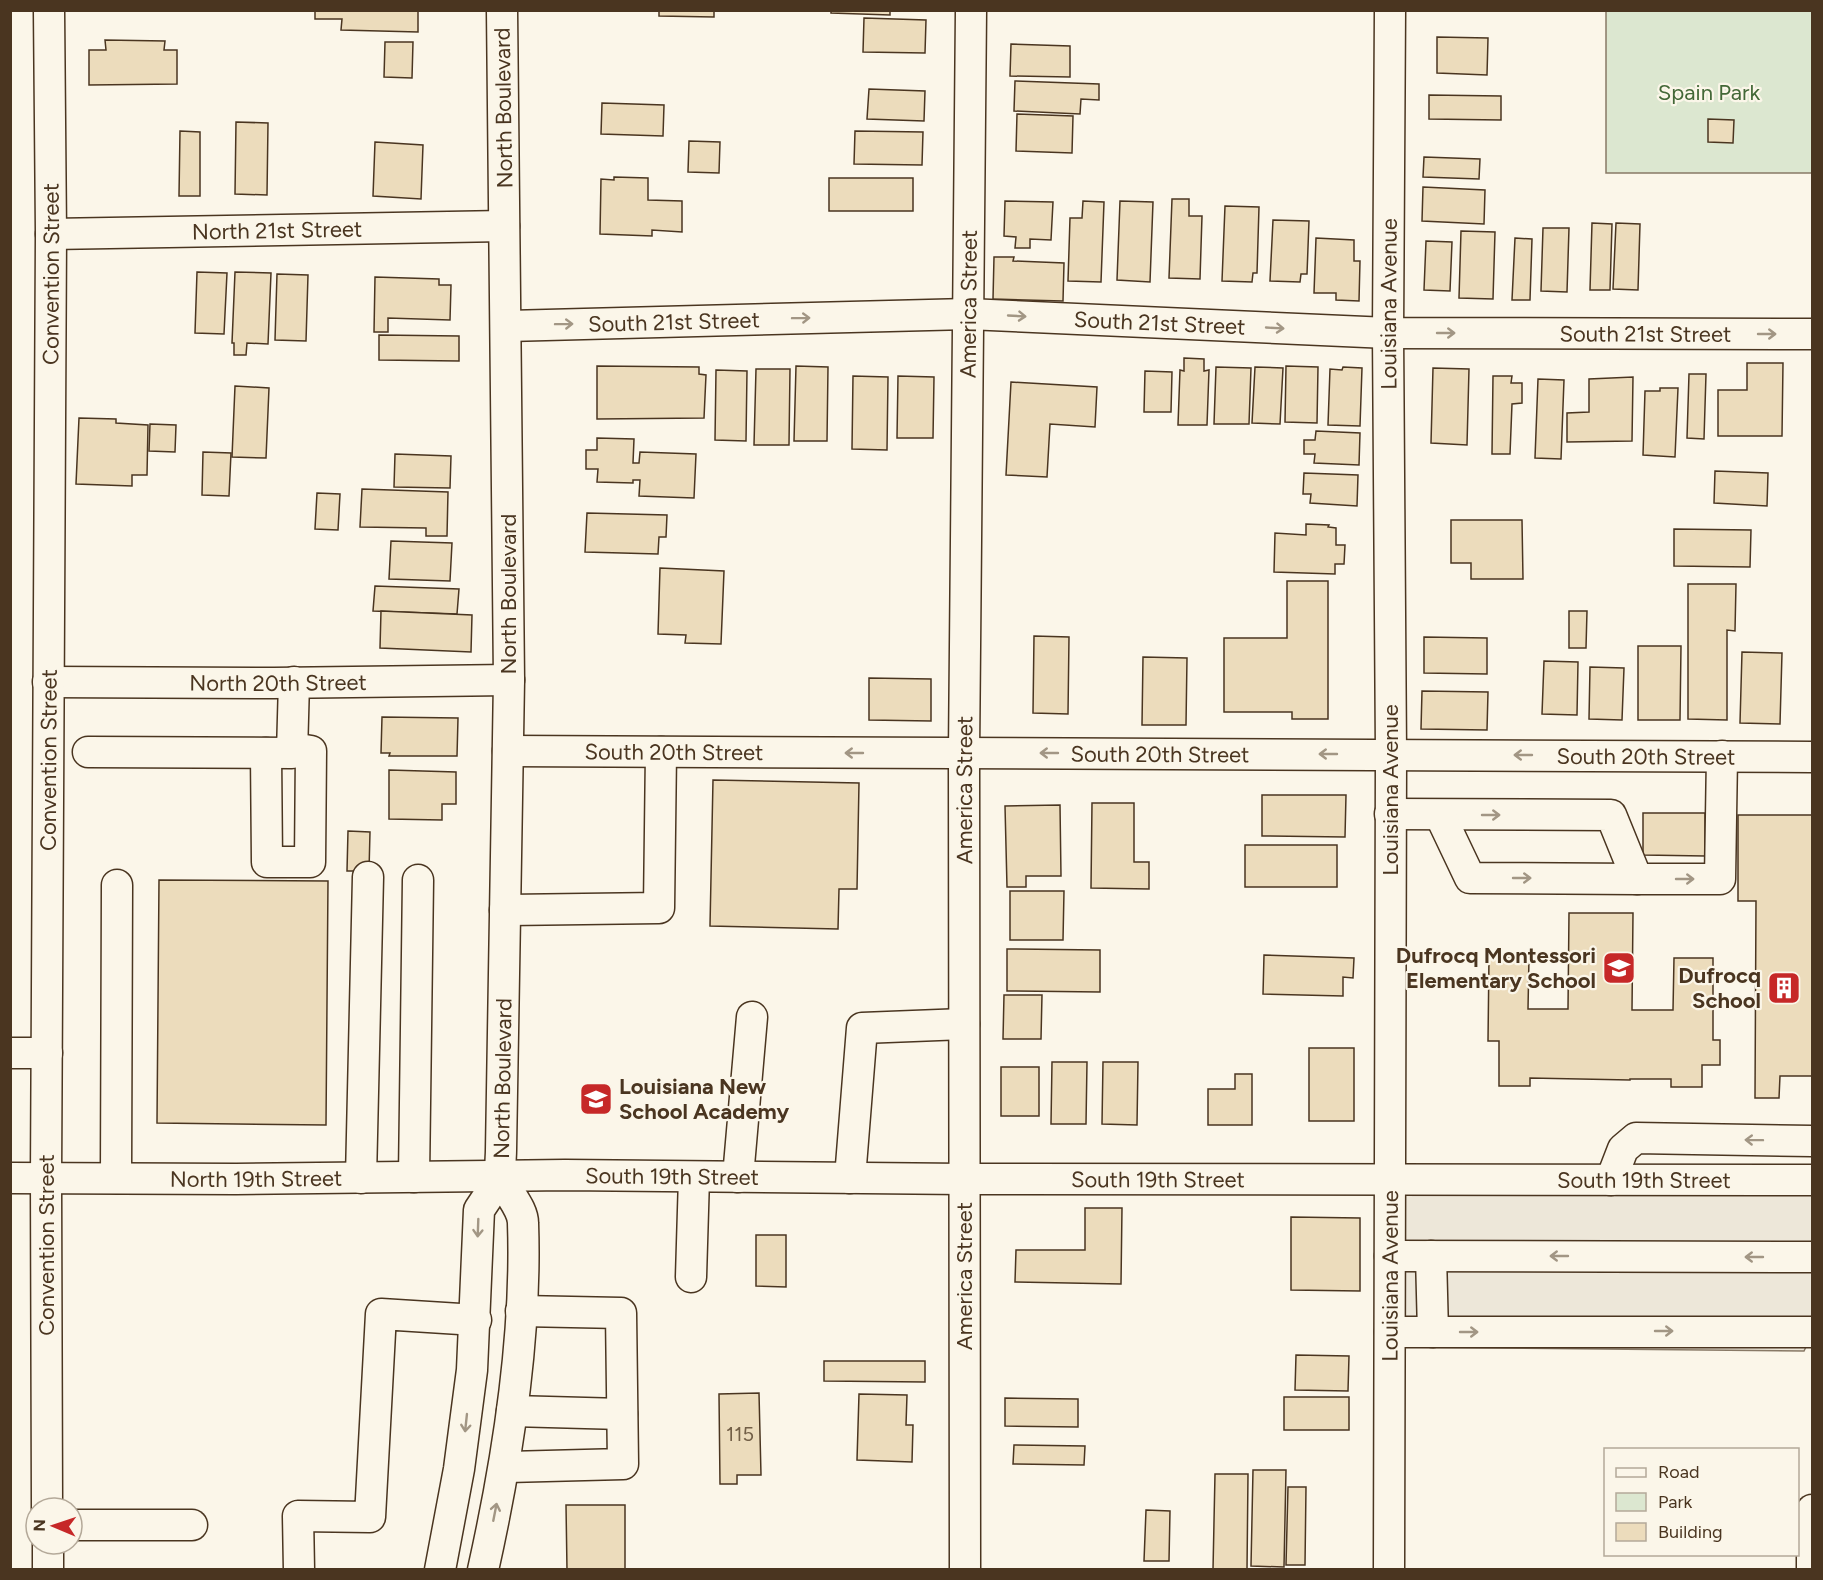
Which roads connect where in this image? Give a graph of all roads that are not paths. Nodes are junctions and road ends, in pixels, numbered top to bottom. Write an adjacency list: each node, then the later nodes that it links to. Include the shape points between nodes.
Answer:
1 (49, 10): 6 (street, Convention Street)
2 (502, 10): 5 (street, North Boulevard)
3 (971, 10): 7 (street, America Street)
4 (1390, 10): 9 (street, Louisiana Avenue)
5 (504, 226): 6 (street, North 21st Street); 8 (street, North Boulevard)
6 (51, 234): 12 (street, Convention Street)
7 (968, 314): 8 (street, South 21st Street, one-way to 7); 9 (street, South 21st Street, one-way to 9); 17 (street, America Street)
8 (506, 326): 11 (street, North Boulevard)
9 (1388, 333): 10 (street, South 21st Street, one-way to 10); 18 (street, Louisiana Avenue)
10 (1812, 334)
11 (508, 680): 13 (street, North 20th Street); 14 (street, North Boulevard)
12 (48, 682): 13 (street, North 20th Street); 31 (street, Convention Street)
13 (294, 682): 15 (street, via 279,751)
14 (508, 751): 16 (street, South 20th Street); 27 (street, North Boulevard)
15 (88, 752)
16 (661, 752): 17 (street, South 20th Street, one-way to 16); 27 (street, via 659,908)
17 (964, 753): 18 (street, South 20th Street, one-way to 17); 29 (street, America Street)
18 (1391, 754): 19 (street, South 20th Street, one-way to 18); 21 (street, Louisiana Avenue)
19 (1722, 756): 20 (street, South 20th Street); 24 (street, one-way to 19, via 1720,879)
20 (1812, 757)
21 (1390, 814): 22 (street); 43 (street, Louisiana Avenue)
22 (1440, 815): 24 (street, one-way to 24, via 1470,878); 24 (street, one-way to 24, via 1611,815)
23 (368, 877): 40 (street)
24 (1637, 879)
25 (418, 880): 33 (street)
26 (117, 885): 39 (street)
27 (505, 910): 34 (street, North Boulevard)
28 (752, 1017): 36 (street)
29 (964, 1024): 41 (street, via 862,1028); 42 (street, America Street)
30 (10, 1053): 31 (street)
31 (47, 1053): 38 (street, Convention Street)
32 (1812, 1141): 44 (street, one-way to 44, via 1636,1138 1623,1149)
33 (414, 1177): 34 (street, North 19th Street); 40 (street, North 19th Street)
34 (501, 1177): 35 (street, South 19th Street); 50 (street, North Boulevard, via 523,1220); 51 (street, North Boulevard, one-way to 51, via 478,1210)
35 (694, 1177): 36 (street, South 19th Street); 49 (street)
36 (738, 1177): 41 (street, South 19th Street)
37 (10, 1178): 38 (street, North 19th Street)
38 (46, 1178): 39 (street, North 19th Street); 58 (street, Convention Street)
39 (116, 1178): 40 (street, North 19th Street)
40 (362, 1178)
41 (850, 1178): 42 (street, South 19th Street)
42 (964, 1179): 43 (street, South 19th Street); 65 (street, America Street)
43 (1390, 1180): 44 (street, South 19th Street); 46 (street, Louisiana Avenue)
44 (1611, 1180): 45 (street, South 19th Street)
45 (1812, 1180)
46 (1390, 1256): 47 (street); 52 (street, Louisiana Avenue)
47 (1431, 1256): 48 (street, one-way to 47); 53 (street)
48 (1812, 1257)
49 (691, 1277)
50 (520, 1311): 55 (street, North Boulevard); 56 (street, via 621,1312)
51 (476, 1320): 62 (street, via 381,1314 370,1517 298,1516); 63 (street, North Boulevard, one-way to 63, via 465,1434)
52 (1390, 1332): 53 (street); 66 (street, Louisiana Avenue)
53 (1433, 1332): 54 (street, one-way to 54)
54 (1812, 1332)
55 (512, 1411): 56 (street); 57 (street, North Boulevard)
56 (622, 1414): 57 (street, via 623,1464)
57 (504, 1467): 64 (street, North Boulevard, one-way to 57)
58 (47, 1496)
59 (1812, 1510): 67 (street)
60 (84, 1525): 61 (street)
61 (192, 1525)
62 (299, 1569)
63 (440, 1569)
64 (483, 1569)
65 (965, 1569)
66 (1389, 1569)
67 (1812, 1569)

